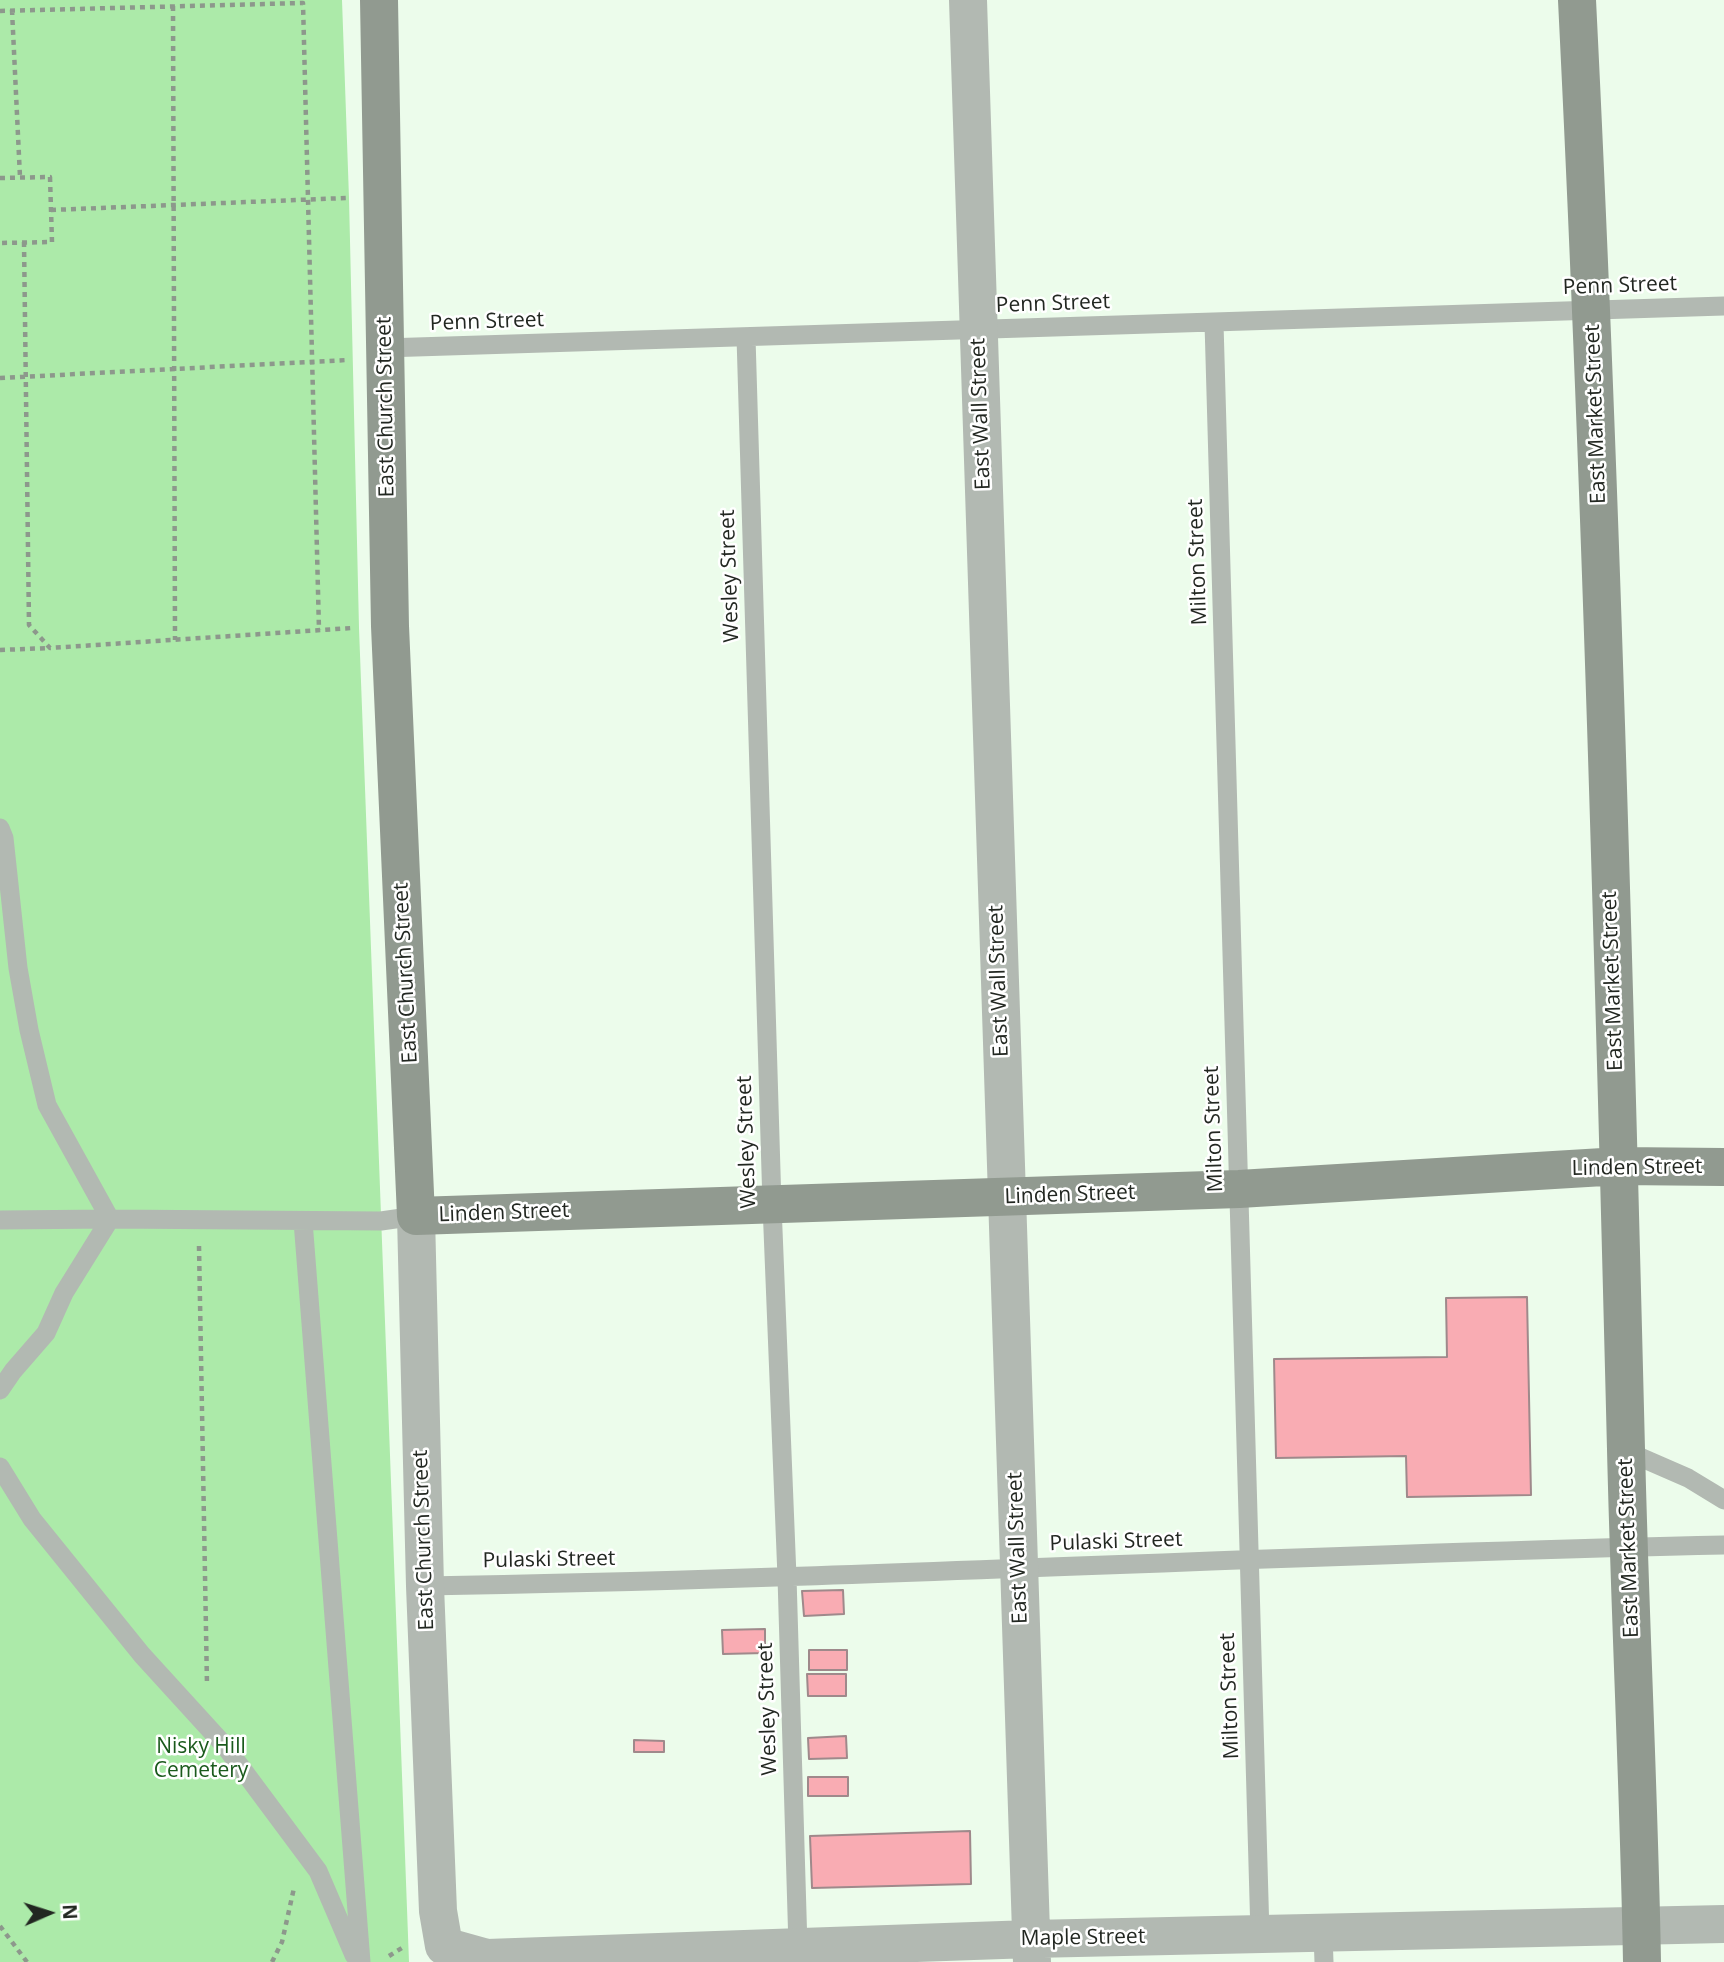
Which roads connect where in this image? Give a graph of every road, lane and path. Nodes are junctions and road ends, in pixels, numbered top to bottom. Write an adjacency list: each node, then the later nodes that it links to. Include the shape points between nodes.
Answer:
1 (379, 0): 9 (street, East Church Street)
2 (968, 0): 18 (street, East Wall Street)
3 (1577, 0): 16 (street, East Market Street)
4 (173, 6): 5 (path); 10 (path, via 303,3); 11 (path)
5 (12, 10): 6 (path); 8 (path)
6 (0, 11)
7 (0, 178): 8 (path)
8 (20, 178): 12 (path, via 51,177)
9 (382, 196): 10 (path); 20 (street, East Church Street)
10 (308, 199): 11 (path); 21 (path)
11 (174, 205): 12 (path); 22 (path)
12 (51, 210): 13 (path, via 52,242)
13 (24, 242): 14 (path); 23 (path)
14 (0, 243)
15 (1724, 306): 16 (lane, Penn Street)
16 (1592, 310): 17 (lane, Penn Street); 31 (street, East Market Street)
17 (1214, 323): 18 (lane, Penn Street); 33 (lane, Milton Street)
18 (978, 330): 19 (lane, Penn Street); 34 (street, East Wall Street)
19 (746, 337): 20 (lane, Penn Street); 35 (lane, Wesley Street)
20 (384, 348): 21 (path, via 353,360); 25 (street, East Church Street)
21 (313, 362): 22 (path); 26 (path)
22 (174, 369): 23 (path); 27 (path)
23 (26, 377): 24 (path); 28 (path, via 29,625)
24 (0, 378)
25 (390, 626): 26 (path); 36 (street, East Church Street)
26 (320, 630): 27 (path)
27 (175, 640): 28 (path)
28 (50, 648): 29 (path)
29 (0, 650)
30 (0, 828): 37 (lane, via 27,1017 47,1105)
31 (1620, 1166): 32 (street, Linden Street); 33 (street, Linden Street); 42 (street, East Market Street)
32 (1724, 1167)
33 (1239, 1189): 34 (street, Linden Street); 47 (lane, Milton Street)
34 (1006, 1197): 35 (street, Linden Street); 48 (street, East Wall Street)
35 (772, 1205): 36 (street, Linden Street); 49 (lane, Wesley Street)
36 (416, 1216): 40 (lane); 50 (street, East Church Street)
37 (110, 1219): 38 (lane); 39 (lane); 41 (lane, via 64,1293 46,1333)
38 (0, 1220)
39 (199, 1220): 40 (lane); 51 (path)
40 (303, 1221): 63 (lane)
41 (0, 1390)
42 (1626, 1451): 44 (lane, via 1688,1478); 46 (street, East Market Street)
43 (0, 1467): 51 (lane, via 41,1530 142,1656)
44 (1724, 1500)
45 (1724, 1545): 46 (lane, Pulaski Street)
46 (1628, 1547): 47 (lane, Pulaski Street); 56 (street, East Market Street)
47 (1248, 1560): 48 (lane, Pulaski Street); 55 (lane, Milton Street)
48 (1018, 1567): 49 (lane, Pulaski Street); 60 (street, East Wall Street)
49 (787, 1577): 50 (lane, Pulaski Street); 58 (lane, Wesley Street)
50 (425, 1586): 57 (street, East Church Street, via 438,1911)
51 (208, 1727): 52 (lane)
52 (299, 1845): 62 (path, via 282,1942); 63 (lane, via 318,1871)
53 (1724, 1924): 56 (street, Maple Street)
54 (0, 1926): 61 (path)
55 (1260, 1934): 59 (street, Maple Street); 60 (street, Maple Street)
56 (1641, 1944): 59 (street, Maple Street)
57 (444, 1946): 58 (street, Maple Street, via 487,1958)
58 (798, 1947): 60 (street, Maple Street)
59 (1324, 1948)
60 (1032, 1950)
61 (27, 1962)
62 (272, 1962)
63 (359, 1962)

